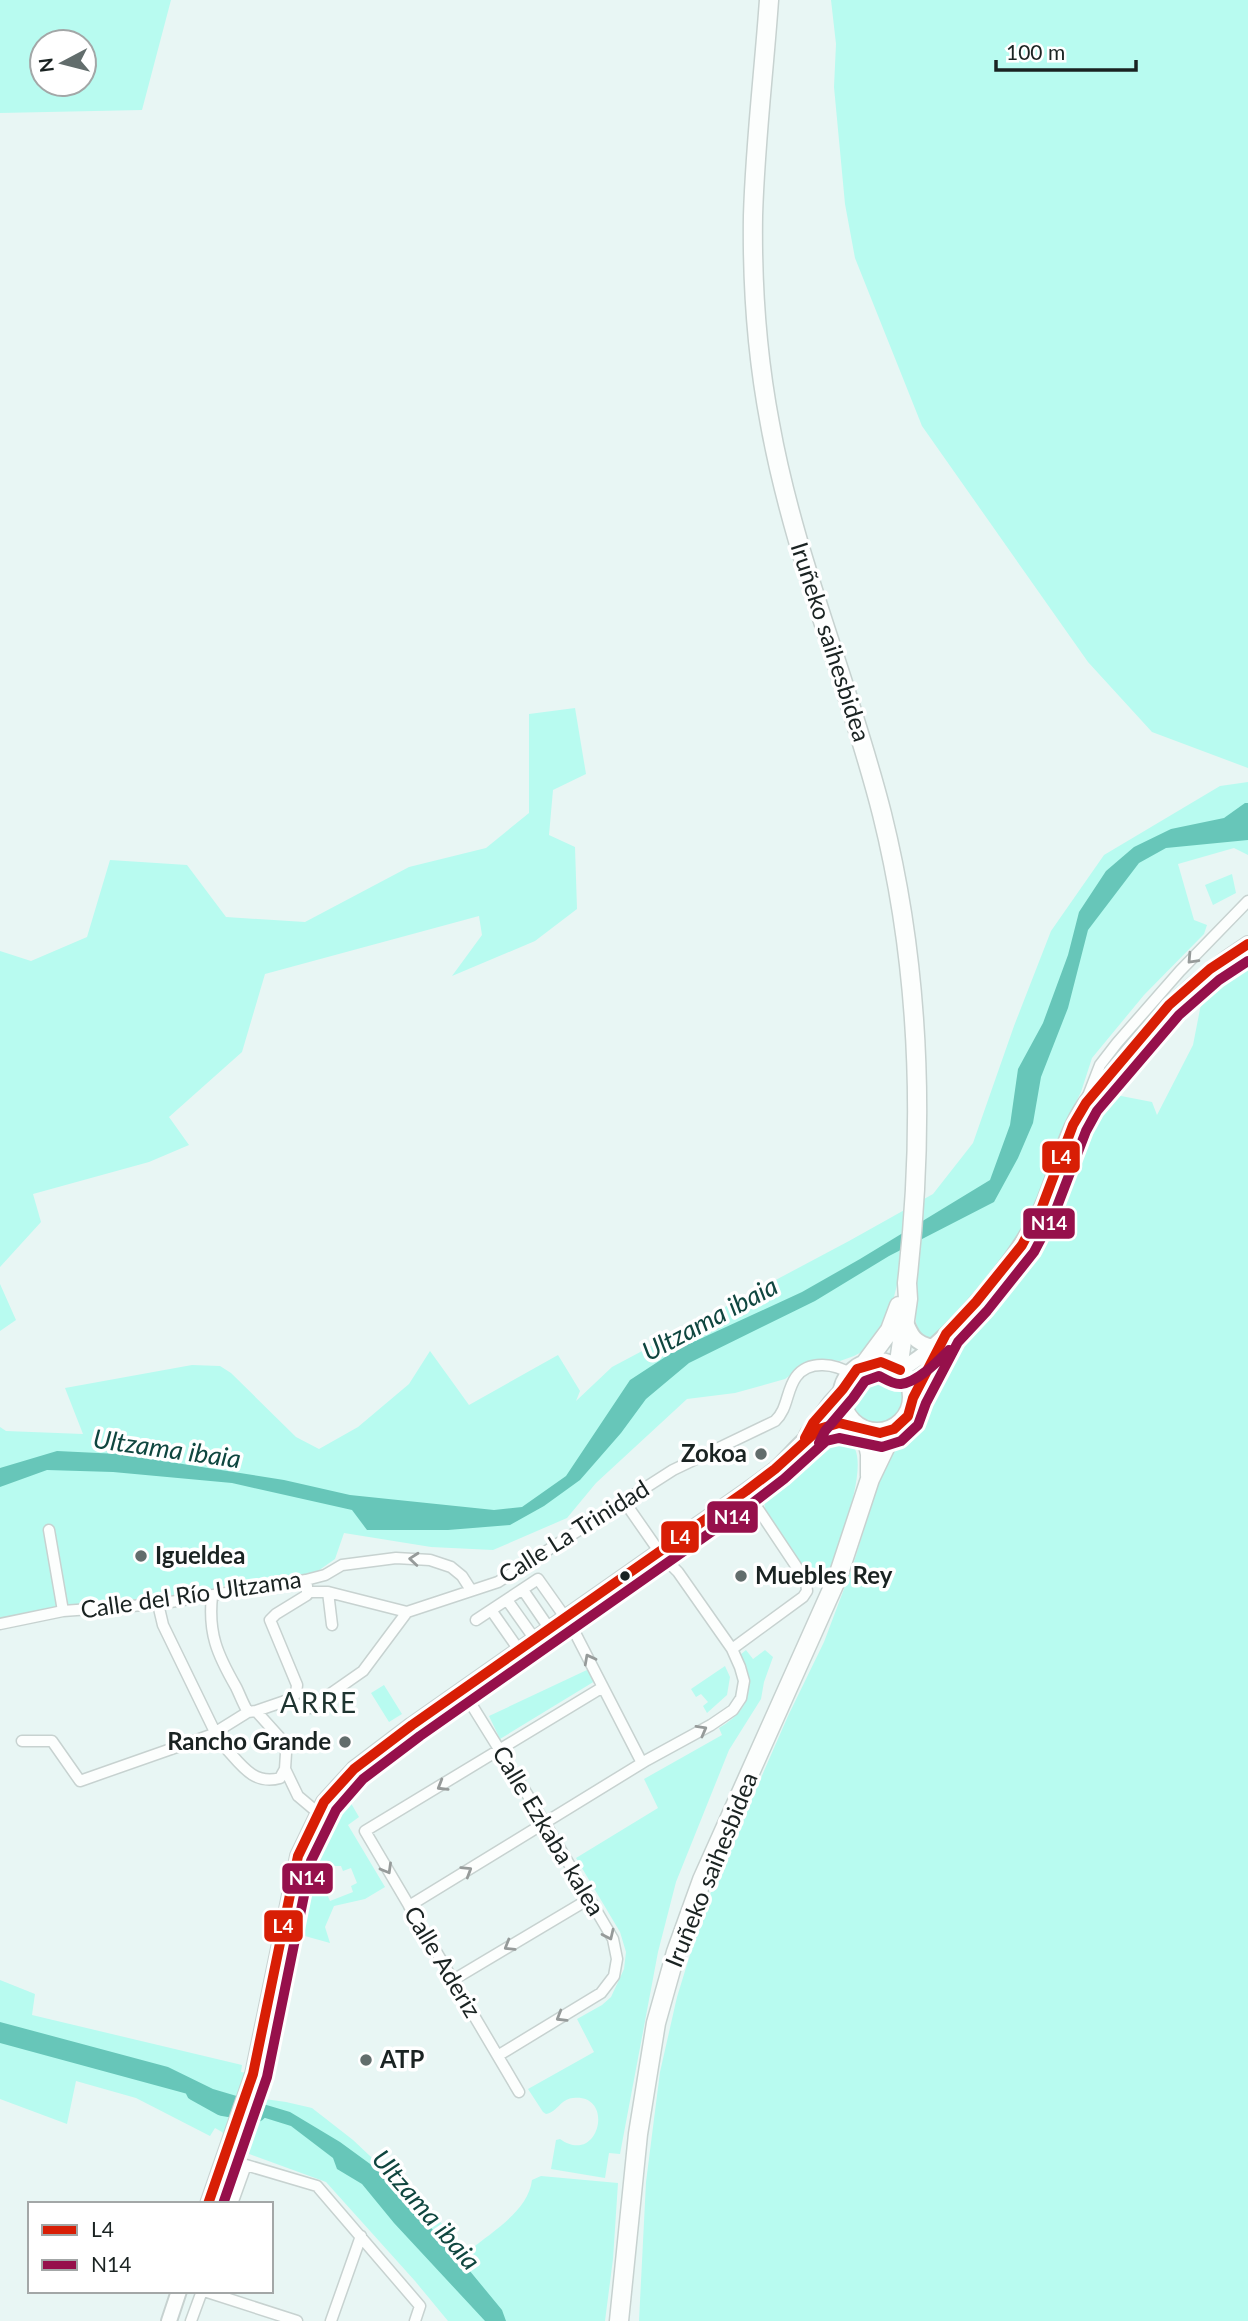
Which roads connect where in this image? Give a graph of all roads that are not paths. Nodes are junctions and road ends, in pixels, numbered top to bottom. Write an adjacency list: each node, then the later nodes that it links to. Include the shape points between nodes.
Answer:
1 (769, 0): 5 (highway, Iruñeko saihesbidea, via 753,216 758,329 768,410 792,524 850,700 882,815 905,930 917,1079 917,1162)
2 (1248, 901): 4 (street, one-way to 4, via 1143,1012 1100,1065)
3 (1248, 944): 4 (street, via 1169,1005)
4 (1086, 1103): 7 (street, via 1022,1245)
5 (908, 1275): 6 (highway, Iruñeko saihesbidea); 10 (highway, Iruñeko saihesbidea, via 890,1330)
6 (905, 1320): 8 (street, via 912,1338); 9 (highway, Iruñeko saihesbidea)
7 (946, 1334): 8 (street); 11 (street)
8 (932, 1347): 9 (street)
9 (899, 1370): 10 (highway, via 881,1362); 11 (highway, via 908,1380)
10 (853, 1376): 12 (highway, via 843,1402 847,1415); 14 (street, via 813,1423); 17 (street, Calle La Trinidad, via 840,1367 809,1367 796,1376 782,1415 775,1421 673,1470)
11 (913, 1398): 13 (highway, via 908,1416)
12 (860, 1428): 13 (highway, via 880,1433); 14 (street, via 839,1423 819,1429); 15 (highway, Iruñeko saihesbidea, via 870,1454)
13 (894, 1429): 15 (highway, Iruñeko saihesbidea)
14 (803, 1442): 16 (street)
15 (870, 1479): 65 (highway, Iruñeko saihesbidea, via 838,1576 702,1880 676,1952 656,2023 638,2134)
16 (746, 1491): 19 (street); 37 (street, via 806,1581 807,1591)
17 (624, 1500): 19 (street); 21 (street, Calle La Trinidad, via 498,1582)
18 (49, 1530): 29 (street, Calle del Río Ultzama)
19 (659, 1550): 31 (street); 37 (street)
20 (306, 1580): 21 (street, Calle del Río Ultzama, one-way to 20, via 451,1567 430,1560 396,1558 342,1565); 23 (street); 25 (street, Calle del Río Ultzama)
21 (471, 1590): 30 (street, Calle La Trinidad)
22 (523, 1590): 26 (street); 31 (street, via 538,1579); 35 (street)
23 (307, 1592): 24 (street); 41 (street, via 270,1620 296,1685)
24 (328, 1592): 30 (street); 34 (street)
25 (212, 1596): 27 (street, Calle del Río Ultzama); 42 (street, via 213,1641)
26 (507, 1600): 28 (street); 36 (street)
27 (158, 1604): 29 (street, Calle del Río Ultzama); 43 (street, via 163,1625)
28 (491, 1610): 32 (street); 38 (street)
29 (63, 1611): 33 (street, Calle del Río Ultzama)
30 (407, 1612): 41 (street, via 363,1671 310,1707 302,1708)
31 (566, 1616): 35 (street); 39 (street, one-way to 31)
32 (476, 1620)
33 (0, 1624)
34 (332, 1625)
35 (549, 1628): 36 (street)
36 (534, 1638): 38 (street)
37 (732, 1649): 46 (street, one-way to 37, via 733,1710 744,1681)
38 (519, 1650): 40 (street)
39 (603, 1687): 45 (street); 46 (street)
40 (463, 1691): 45 (street, Calle Ezkaba kalea); 48 (street, via 354,1769)
41 (291, 1699): 42 (street)
42 (252, 1712): 43 (street); 47 (street, via 283,1741)
43 (213, 1733): 44 (street, via 80,1781 52,1741); 47 (street, via 248,1772 272,1780 280,1778)
44 (22, 1741)
45 (500, 1750): 49 (street, Calle Ezkaba kalea); 51 (street, Calle Aderiz, one-way to 51, via 365,1831)
46 (642, 1763): 49 (street)
47 (285, 1769): 48 (street, via 298,1796)
48 (317, 1812): 55 (street, via 298,1856 253,2074)
49 (545, 1823): 50 (street, Calle Ezkaba kalea); 51 (street, one-way to 49)
50 (589, 1899): 52 (street, one-way to 52); 53 (street, Calle Ezkaba kalea, one-way to 53, via 613,1939 614,1976 601,1993)
51 (409, 1906): 52 (street, Calle Aderiz)
52 (453, 1980): 53 (street, Calle Aderiz)
53 (499, 2055): 54 (street, Calle Aderiz)
54 (519, 2092)
55 (209, 2202)
56 (233, 2202): 57 (street, via 246,2165 317,2186)
57 (361, 2236): 63 (street); 64 (street, via 420,2306)
58 (178, 2293): 59 (street); 60 (street)
59 (202, 2294): 61 (street); 62 (street)
60 (169, 2321)
61 (191, 2321)
62 (297, 2321)
63 (331, 2321)
64 (415, 2321)
65 (619, 2321)

